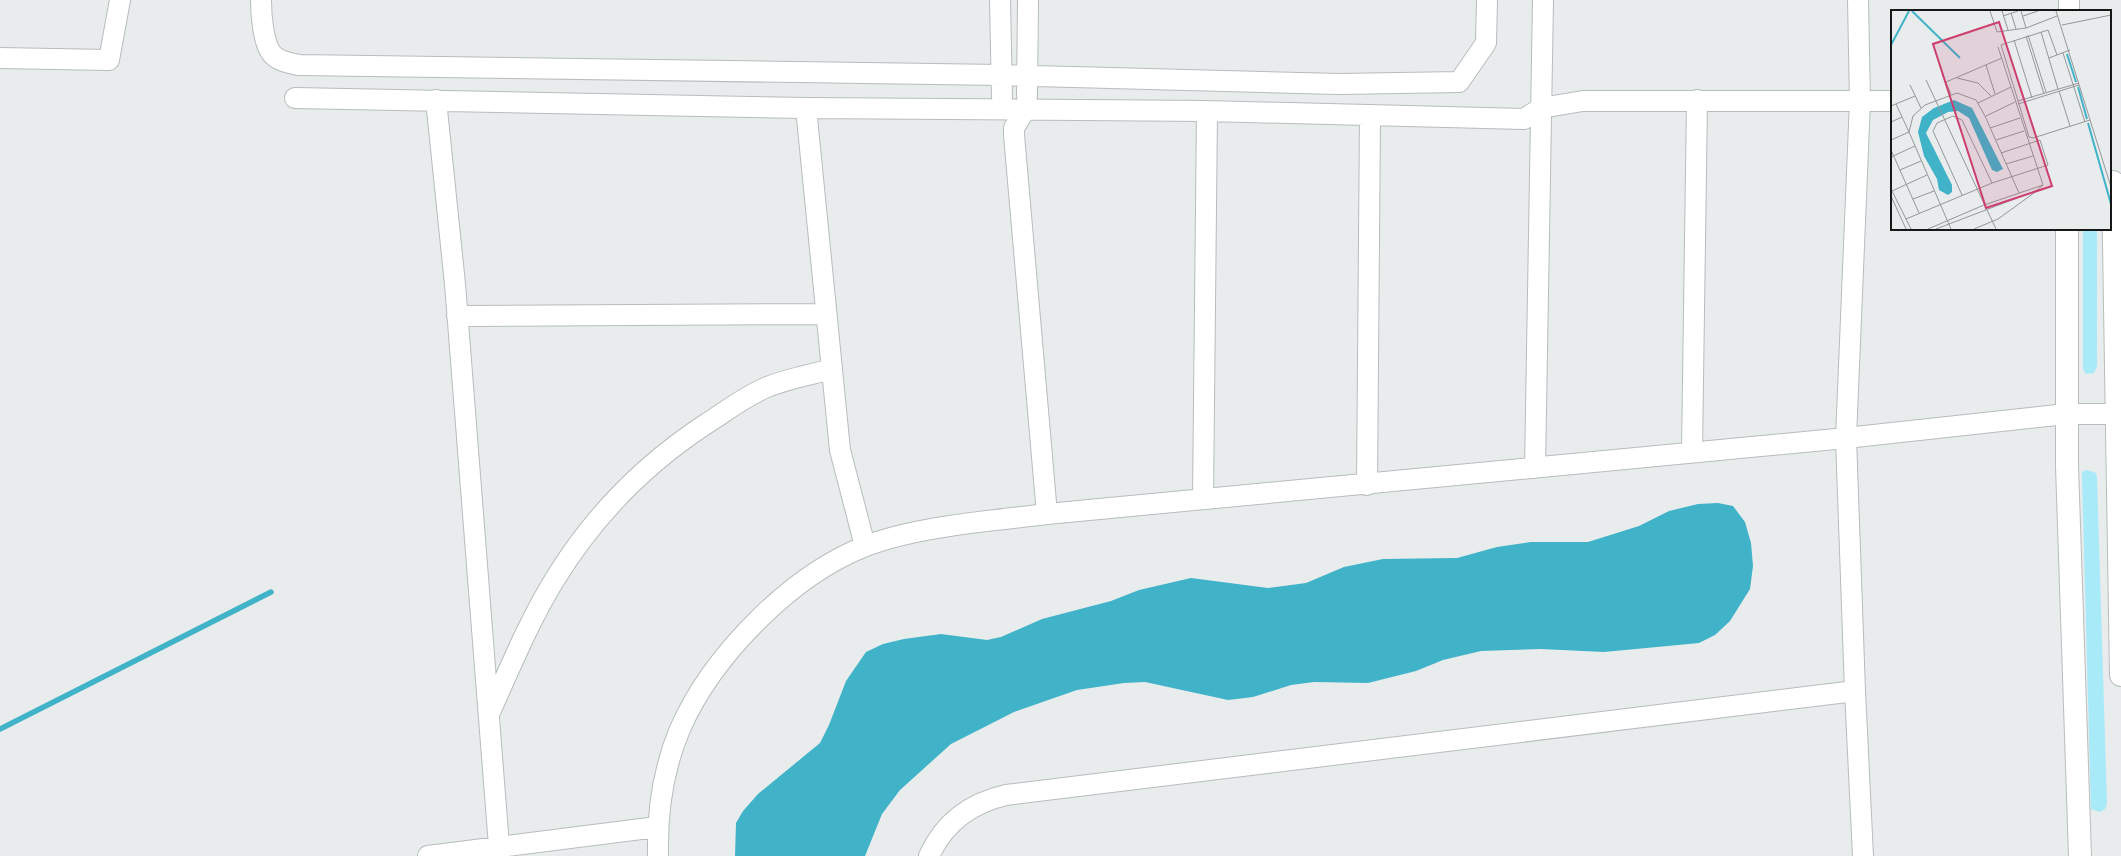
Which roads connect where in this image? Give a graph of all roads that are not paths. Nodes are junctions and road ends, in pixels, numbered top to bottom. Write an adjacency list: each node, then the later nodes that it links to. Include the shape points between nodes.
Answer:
1 (120, 0): 8 (street, via 109,60)
2 (261, 0): 9 (street, via 261,15 272,55 284,62 299,65)
3 (1000, 0): 9 (street)
4 (1028, 0): 10 (street)
5 (1488, 0): 10 (street, via 1486,43 1459,82 1340,84)
6 (1543, 0): 19 (street)
7 (1858, 0): 14 (street)
8 (0, 58)
9 (1001, 75): 10 (street); 17 (street)
10 (1027, 76): 16 (street)
11 (295, 98): 12 (street)
12 (436, 100): 18 (street); 27 (street)
13 (1697, 100): 14 (street); 19 (street, via 1583,101); 32 (street)
14 (1860, 101): 15 (street); 31 (street)
15 (1891, 101)
16 (1026, 103): 17 (street); 20 (street); 22 (street)
17 (1002, 104): 18 (street); 22 (street)
18 (806, 108): 26 (street)
19 (1541, 108): 21 (street, via 1524,119); 33 (street)
20 (1207, 111): 21 (street); 35 (street)
21 (1370, 115): 34 (street)
22 (1014, 128): 36 (street)
23 (2111, 176): 24 (street); 30 (main road)
24 (2121, 208)
25 (2066, 230): 29 (main road)
26 (826, 314): 27 (street); 28 (street)
27 (457, 316): 40 (street)
28 (832, 369): 37 (street, via 840,450); 40 (street, via 766,388 742,400 678,444 616,499 554,580)
29 (2066, 414): 30 (street); 31 (street); 47 (main road)
30 (2117, 414): 38 (main road)
31 (1846, 438): 32 (street); 39 (street)
32 (1692, 452): 33 (street)
33 (1535, 468): 34 (street)
34 (1367, 485): 35 (street)
35 (1203, 500): 36 (street)
36 (1047, 514): 37 (street, via 944,528)
37 (865, 546): 41 (street, via 827,566 797,586 766,612 746,632 706,682 680,730 670,759)
38 (2121, 675)
39 (1855, 691): 45 (street, via 1006,795 990,799 963,813 942,833); 46 (street)
40 (489, 714): 42 (street)
41 (657, 827): 42 (street); 44 (street)
42 (499, 846): 43 (street)
43 (428, 856)
44 (658, 856)
45 (929, 856)
46 (1863, 856)
47 (2080, 856)

